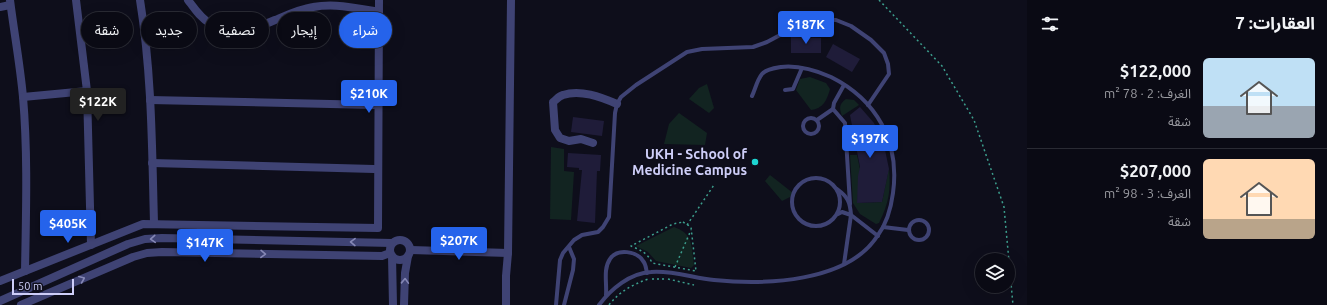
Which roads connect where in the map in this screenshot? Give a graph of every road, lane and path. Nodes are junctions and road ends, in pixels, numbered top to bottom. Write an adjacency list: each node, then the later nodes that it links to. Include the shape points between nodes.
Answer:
1 (76, 0): 14 (street)
2 (140, 0): 17 (street)
3 (188, 0): 9 (street, via 210,24 228,30 247,30 312,7 332,5)
4 (379, 0): 9 (street)
5 (511, 0): 41 (street)
6 (879, 0): 59 (path, via 942,66 974,120 1004,207)
7 (10, 3): 8 (street); 16 (street)
8 (0, 7)
9 (379, 12)
10 (379, 48): 31 (street, via 378,228)
11 (802, 68): 12 (lane, via 821,73); 13 (lane, via 793,89); 15 (lane, via 791,66 771,69 762,74)
12 (844, 85): 20 (lane); 21 (lane, via 834,102)
13 (785, 90)
14 (87, 91): 16 (street); 38 (street)
15 (752, 96)
16 (23, 97): 45 (street, via 26,161)
17 (150, 100): 19 (street); 24 (street)
18 (617, 104): 20 (lane, via 621,97 636,85 687,52 753,47 782,34 796,23 820,19 836,20 851,26 884,53 889,74); 23 (street, via 601,97 576,93 562,95 553,102 555,130 560,138 569,141 581,139); 39 (lane, via 609,217 598,232 582,235)
19 (374, 105)
20 (868, 105): 33 (lane, via 879,118 894,156 892,203)
21 (833, 109): 22 (lane); 28 (lane, via 845,123)
22 (817, 120): 22 (lane, via 806,119 803,127 805,132 810,135 817,132 820,125)
23 (593, 143)
24 (152, 164): 25 (street); 31 (street)
25 (374, 169)
26 (714, 185): 32 (path)
27 (836, 188): 28 (lane); 29 (lane, via 841,202); 29 (lane, via 821,178 812,178 798,186 792,201 796,216 808,225 824,225)
28 (850, 204): 30 (lane)
29 (837, 214): 30 (lane, via 842,212)
30 (851, 215): 36 (lane); 43 (lane)
31 (154, 223): 38 (street, via 143,224)
32 (687, 225): 34 (path); 44 (path, via 683,222 673,224 631,246 644,252 652,263)
33 (883, 227): 35 (lane); 36 (lane)
34 (691, 229): 44 (path); 44 (path, via 696,271)
35 (908, 230): 35 (lane, via 912,238 919,240 928,235 929,228 919,219 910,223)
36 (878, 236): 43 (lane, via 857,258)
37 (392, 243): 40 (street, via 402,240 408,243); 42 (street); 50 (street, one-way to 50, via 145,239 128,244)
38 (91, 245): 45 (street)
39 (569, 247): 55 (lane, via 560,260); 56 (lane, via 574,259)
40 (409, 253): 41 (street); 42 (street, via 405,259 398,260); 53 (street, one-way to 40, via 405,273)
41 (508, 253): 54 (street)
42 (391, 255): 51 (street, one-way to 42, via 147,253); 52 (street)
43 (844, 264): 46 (lane, via 826,272 781,281 748,282)
44 (675, 267)
45 (25, 272): 47 (street)
46 (647, 273): 49 (lane, via 631,278); 49 (lane, via 643,261 636,255 625,252 610,258 605,273)
47 (0, 281)
48 (694, 285): 58 (path, via 667,279 649,279 631,285)
49 (606, 296): 57 (lane)
50 (0, 301)
51 (21, 305)
52 (393, 305)
53 (404, 305)
54 (506, 305)
55 (556, 305)
56 (564, 305)
57 (600, 305)
58 (609, 305)
59 (1013, 305)

